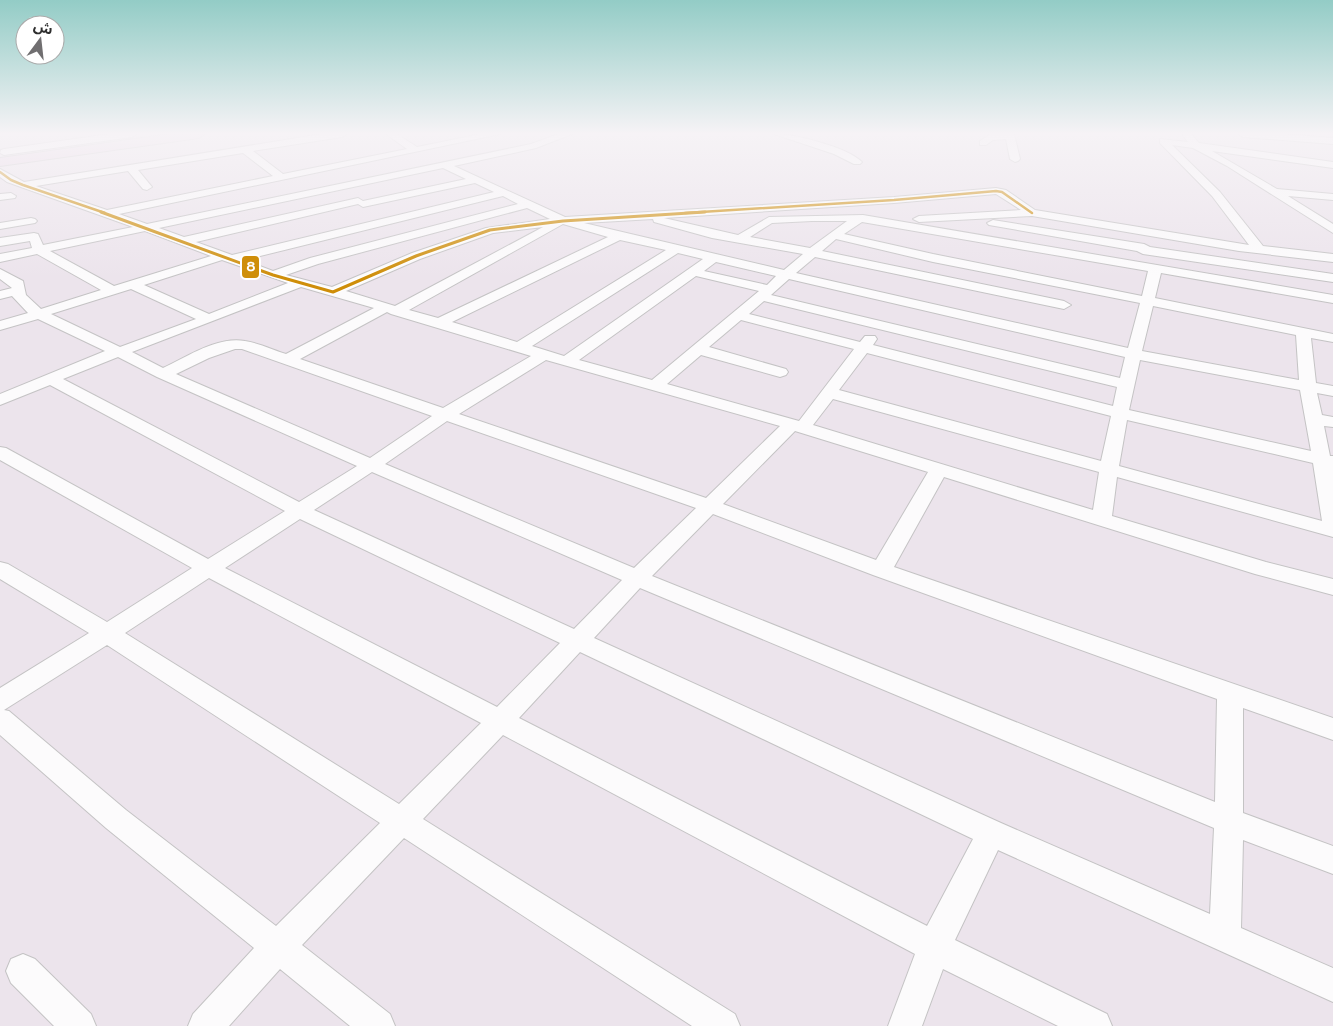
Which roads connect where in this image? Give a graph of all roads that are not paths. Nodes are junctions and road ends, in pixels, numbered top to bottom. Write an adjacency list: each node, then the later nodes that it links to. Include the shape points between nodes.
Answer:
1 (10, 182): 10 (street)
2 (43, 182): 10 (street)
3 (142, 182): 11 (street)
4 (256, 182): 18 (street)
5 (362, 182): 12 (street)
6 (465, 182): 16 (street)
7 (478, 182): 14 (street)
8 (1204, 182): 40 (street)
9 (1257, 182): 13 (street)
10 (23, 185): 18 (street)
11 (147, 187)
12 (337, 187): 16 (street); 27 (street)
13 (1273, 192): 15 (street); 28 (street)
14 (503, 193): 17 (street); 24 (street)
15 (1333, 197)
16 (361, 203): 24 (street); 35 (street)
17 (529, 204): 25 (street); 31 (street)
18 (106, 213): 27 (street)
19 (1032, 213): 20 (street, via 996,191); 21 (street); 29 (street)
20 (639, 216): 25 (street); 34 (street)
21 (959, 217): 22 (street); 37 (street)
22 (860, 218): 30 (street); 32 (street); 34 (street, via 769,220)
23 (31, 221): 26 (street)
24 (393, 221): 31 (street); 42 (street)
25 (563, 221): 33 (street); 59 (street, via 490,230 416,256); 66 (street)
26 (0, 226)
27 (148, 228): 35 (street); 38 (street)
28 (1333, 229)
29 (1145, 232): 37 (street); 40 (street)
30 (952, 233): 45 (street); 47 (street)
31 (416, 235): 50 (street)
32 (834, 235): 41 (street); 45 (street)
33 (619, 236): 39 (street); 70 (street)
34 (740, 239): 41 (street)
35 (183, 240): 42 (street)
36 (0, 242): 38 (street, via 34,237)
37 (1144, 249): 47 (street); 53 (street)
38 (39, 250): 43 (street); 58 (street)
39 (675, 250): 44 (street); 76 (street)
40 (1260, 250): 46 (street)
41 (815, 253): 51 (street); 52 (street)
42 (227, 257): 50 (street); 55 (street)
43 (0, 258)
44 (712, 258): 48 (street); 51 (street)
45 (933, 258): 52 (street); 56 (street)
46 (1333, 258)
47 (1148, 269): 62 (street); 64 (street)
48 (693, 272): 60 (street); 83 (street)
49 (0, 273): 57 (street, via 18,284)
50 (273, 275): 54 (street)
51 (786, 275): 60 (street); 63 (street)
52 (916, 275): 63 (street); 65 (street)
53 (1333, 278)
54 (300, 283): 59 (street); 69 (street)
55 (130, 284): 58 (street); 69 (street)
56 (1073, 286): 64 (street); 65 (street)
57 (18, 290): 61 (street); 67 (street, via 18,296)
58 (111, 290): 67 (street)
59 (333, 292): 66 (street)
60 (764, 293): 68 (street); 72 (street)
61 (0, 295)
62 (1333, 299)
63 (895, 300): 72 (street); 74 (street)
64 (1146, 301): 73 (street); 80 (street)
65 (1064, 305): 74 (street)
66 (391, 309): 70 (street); 82 (street)
67 (37, 313): 71 (street); 79 (street)
68 (738, 315): 77 (street); 78 (street)
69 (208, 318): 79 (street)
70 (439, 323): 76 (street)
71 (0, 326)
72 (878, 326): 78 (street); 84 (street)
73 (1303, 333): 75 (street); 90 (street)
74 (1046, 335): 80 (street); 84 (street)
75 (1333, 338)
76 (520, 347): 81 (street)
77 (698, 349): 85 (street); 89 (street)
78 (864, 349): 92 (street); 94 (street)
79 (119, 352): 86 (street); 87 (street)
80 (1135, 354): 88 (street); 90 (street)
81 (544, 355): 83 (street); 95 (street)
82 (287, 360): 86 (street, via 236,343); 95 (street)
83 (566, 361): 89 (street)
84 (1027, 361): 88 (street)
85 (780, 372)
86 (163, 374): 101 (street)
87 (52, 379): 93 (street); 105 (street)
88 (1126, 384): 94 (street)
89 (656, 385): 98 (street)
90 (1308, 387): 91 (street); 96 (street)
91 (1333, 391)
92 (831, 393): 98 (street); 102 (street)
93 (0, 400)
94 (1120, 412): 100 (street); 102 (street)
95 (446, 414): 101 (street); 104 (street)
96 (1315, 418): 97 (street); 100 (street)
97 (1333, 422)
98 (798, 426): 103 (street); 104 (street)
99 (0, 452): 110 (street)
100 (1327, 460): 107 (street)
101 (370, 465): 105 (street); 112 (street)
102 (1108, 469): 106 (street); 108 (street)
103 (939, 470): 106 (street); 111 (street)
104 (709, 506): 111 (street); 112 (street)
105 (300, 511): 110 (street); 115 (street)
106 (1101, 520): 113 (street)
107 (1333, 524)
108 (1333, 530)
109 (0, 568): 114 (street)
110 (208, 568): 114 (street); 119 (street)
111 (881, 570): 116 (street)
112 (637, 578): 115 (street); 122 (street)
113 (1333, 587)
114 (107, 633): 117 (street); 121 (street)
115 (577, 640): 119 (street); 123 (street)
116 (1230, 693): 120 (street); 122 (street)
117 (0, 701)
118 (0, 719): 126 (street, via 116,819)
119 (500, 721): 121 (street); 127 (street)
120 (1333, 729)
121 (402, 820): 126 (street); 133 (street)
122 (1229, 821): 124 (street); 125 (street)
123 (991, 833): 125 (street); 127 (street)
124 (1333, 860)
125 (1225, 937): 129 (street)
126 (278, 947): 131 (street); 132 (street)
127 (934, 947): 134 (street); 135 (street)
128 (23, 971): 130 (street)
129 (1333, 985)
130 (79, 1026)
131 (205, 1026)
132 (378, 1026)
133 (722, 1026)
134 (905, 1026)
135 (1095, 1026)

